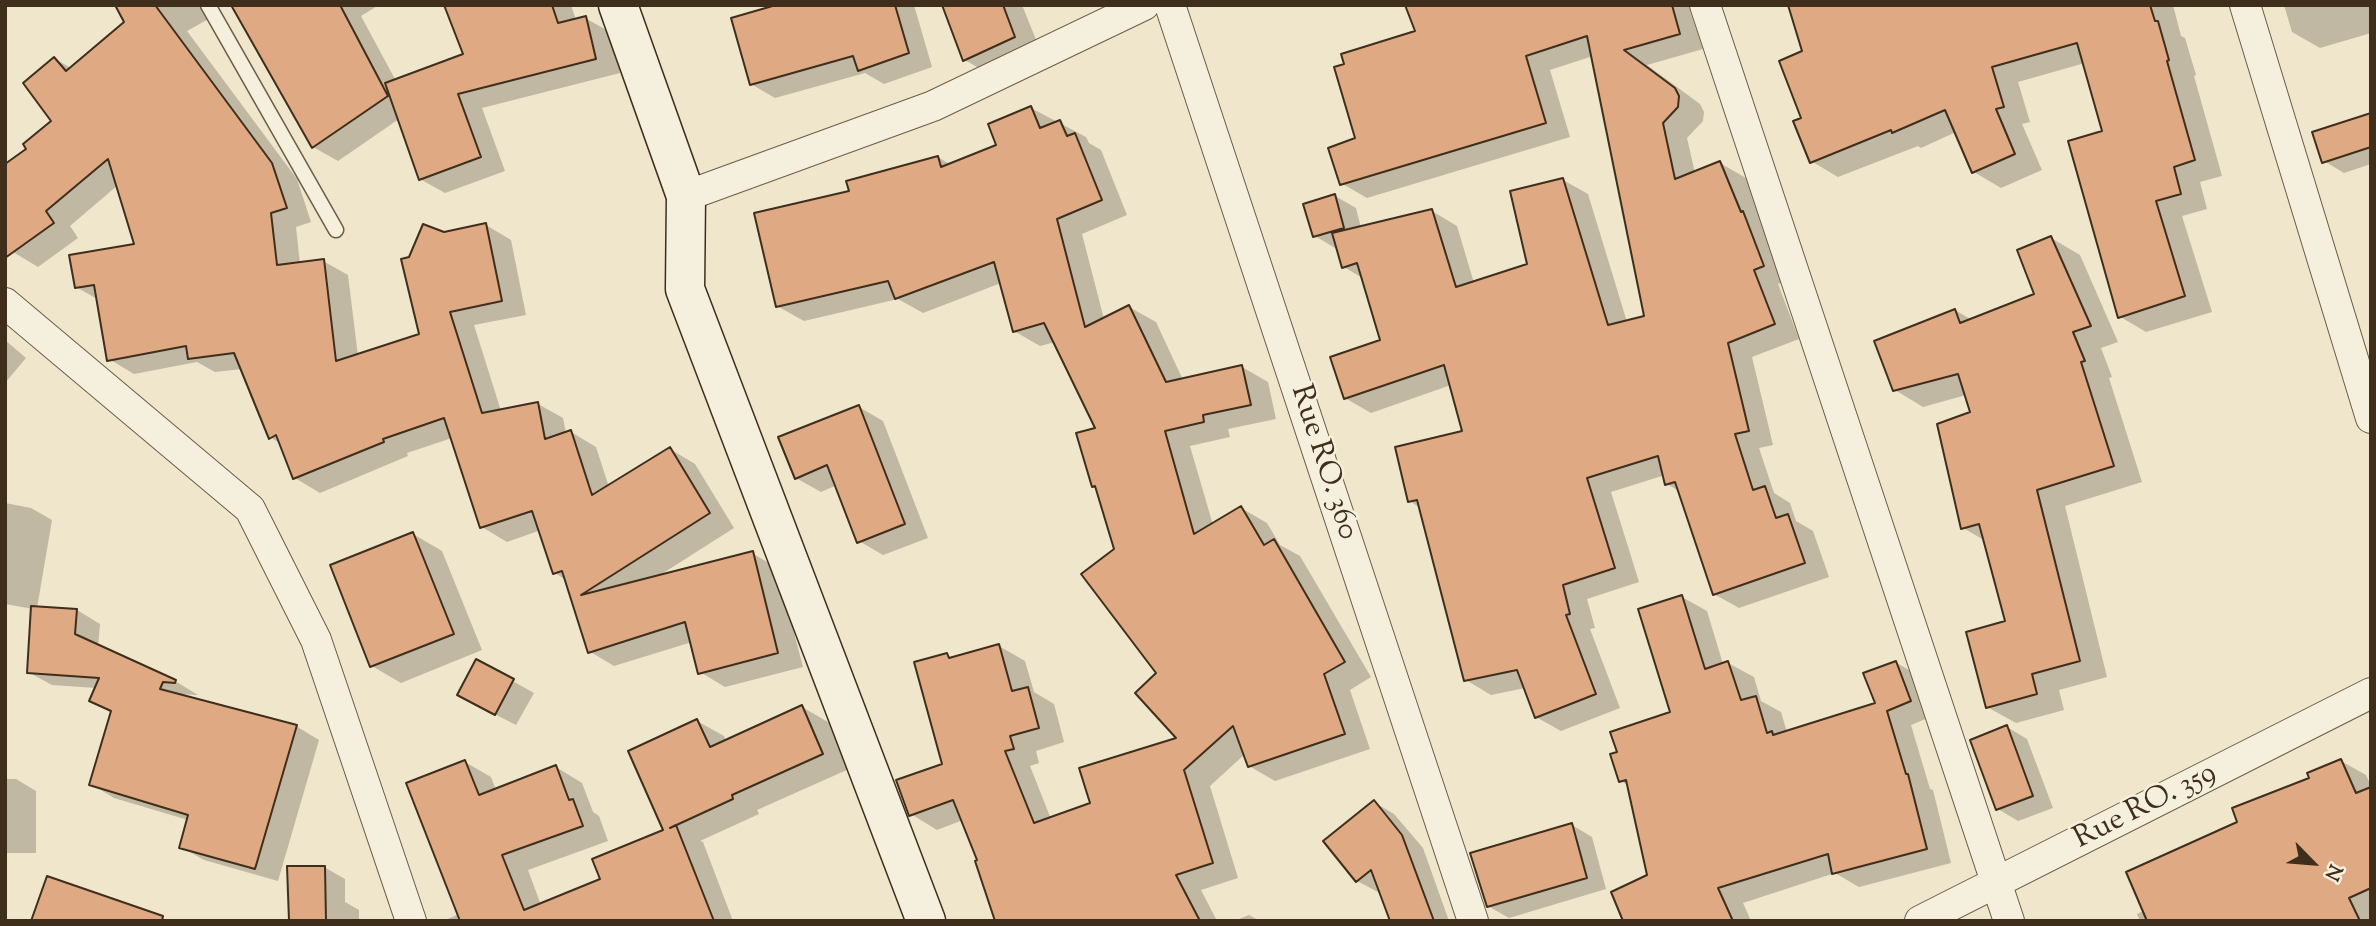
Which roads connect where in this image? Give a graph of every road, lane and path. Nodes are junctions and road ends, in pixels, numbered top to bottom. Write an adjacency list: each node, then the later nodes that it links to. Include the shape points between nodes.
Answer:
1 (208, 5): 8 (lane)
2 (618, 5): 7 (street)
3 (1144, 5): 7 (street, via 933,106)
4 (1170, 5): 15 (street, Rue RO. 360)
5 (1705, 5): 12 (street)
6 (2245, 5): 10 (street)
7 (686, 196): 14 (street, via 685,289)
8 (336, 230)
9 (5, 303): 13 (street, via 250,509 316,640)
10 (2371, 418)
11 (2371, 693): 12 (street, Rue RO. 359)
12 (1996, 884): 16 (street, Rue RO. 359); 17 (street)
13 (411, 921)
14 (926, 921)
15 (1473, 921)
16 (1920, 921)
17 (2009, 921)

